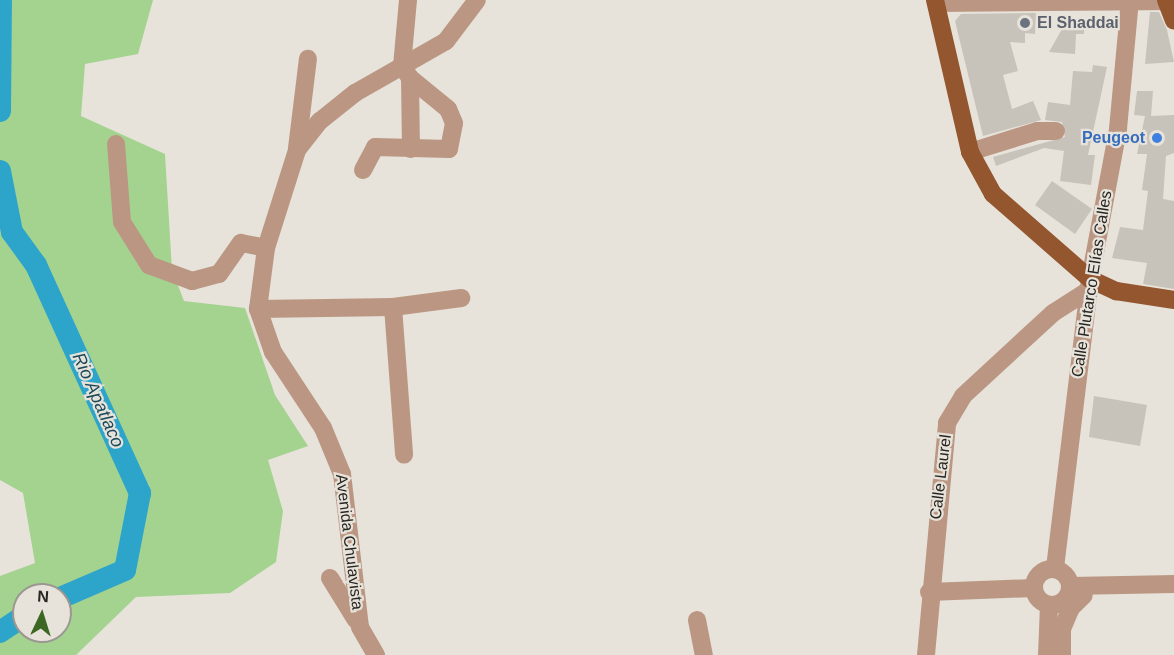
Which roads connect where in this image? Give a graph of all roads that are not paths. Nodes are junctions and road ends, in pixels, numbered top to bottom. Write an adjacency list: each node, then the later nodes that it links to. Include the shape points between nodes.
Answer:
1 (408, 0): 8 (street)
2 (477, 0): 8 (street, Avenida Chulavista, via 446,41)
3 (936, 1): 4 (street); 13 (main road)
4 (1130, 1): 5 (street); 16 (street, Calle Plutarco Elías Calles, via 1118,129)
5 (1169, 1): 6 (main road)
6 (1174, 21)
7 (308, 59): 12 (street)
8 (406, 72): 11 (street); 11 (street, via 432,92 454,123 449,149); 12 (street, Avenida Chulavista, via 320,121)
9 (1056, 130): 13 (street, via 1037,131)
10 (116, 144): 15 (street, via 122,222 149,265 192,281 219,274 241,243)
11 (411, 149): 14 (street, via 375,147)
12 (297, 150): 15 (street, Avenida Chulavista)
13 (970, 152): 16 (main road, via 993,194)
14 (363, 170)
15 (266, 248): 20 (street, Avenida Chulavista)
16 (1089, 284): 18 (main road); 22 (street, Calle Plutarco Elías Calles); 28 (street, Calle Laurel, via 963,396 947,423)
17 (460, 298): 19 (street)
18 (1174, 300)
19 (393, 307): 20 (street); 21 (street)
20 (258, 309): 31 (street, Avenida Chulavista, via 273,352 323,428 342,474)
21 (404, 455)
22 (1055, 568): 25 (street); 27 (street, via 1044,570)
23 (330, 578): 31 (street)
24 (1174, 584): 26 (street)
25 (1071, 586): 26 (street); 29 (street, via 1064,601)
26 (1094, 586): 36 (street, via 1071,608 1062,629)
27 (1033, 588): 28 (street); 29 (street)
28 (929, 592): 34 (street, Calle Laurel)
29 (1049, 605): 35 (street)
30 (697, 620): 33 (street)
31 (360, 627): 32 (street, Avenida Chulavista)
32 (376, 655)
33 (704, 655)
34 (926, 655)
35 (1047, 655)
36 (1062, 655)

